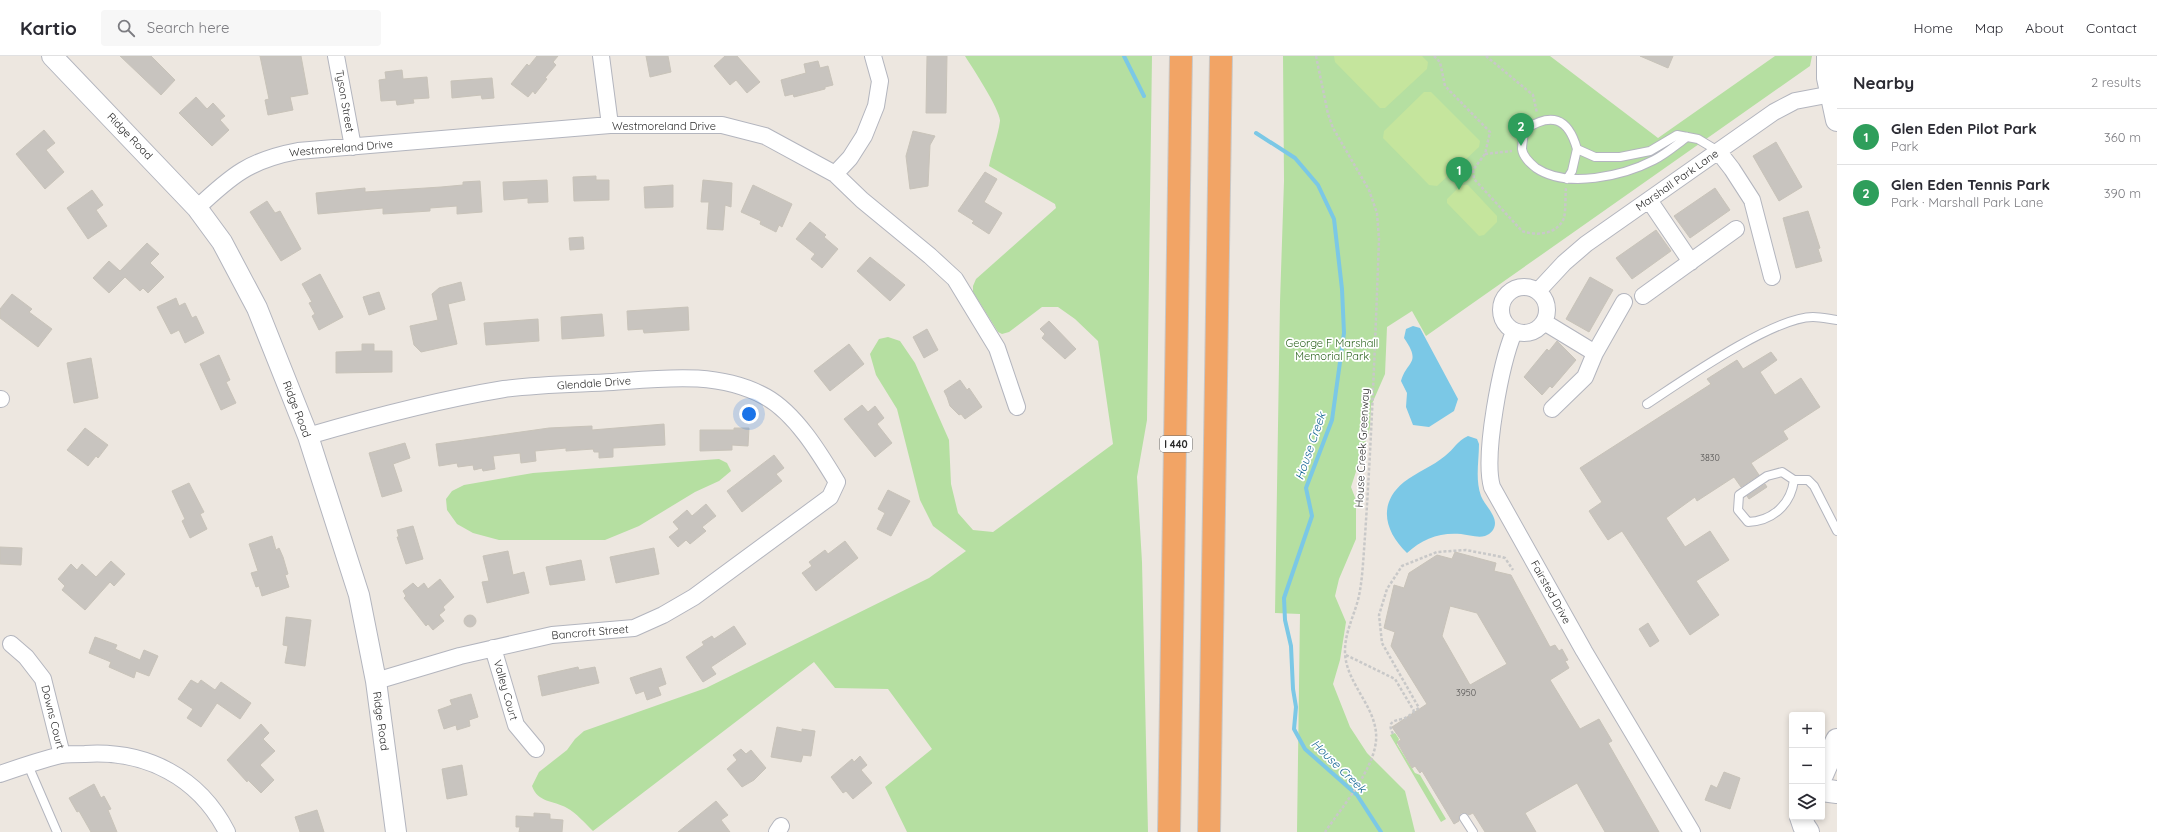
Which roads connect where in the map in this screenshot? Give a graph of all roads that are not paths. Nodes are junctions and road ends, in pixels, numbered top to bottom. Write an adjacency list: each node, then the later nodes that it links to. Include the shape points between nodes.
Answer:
1 (52, 56): 18 (street, Ridge Road)
2 (336, 56): 12 (street, Tyson Street)
3 (601, 56): 10 (street)
4 (873, 56): 15 (street, via 880,81 876,106 864,136 850,158)
5 (1181, 56): 51 (highway, I 440)
6 (1221, 56): 52 (highway)
7 (1828, 56): 8 (main road, via 1828,78)
8 (1832, 94): 9 (main road); 14 (street, Marshall Park Lane, via 1796,101 1774,112)
9 (1837, 120)
10 (610, 125): 12 (street, Westmoreland Drive); 15 (street, Westmoreland Drive, via 722,125 765,136)
11 (1687, 138): 13 (lane, via 1677,135 1650,151 1620,157 1595,157); 14 (lane, via 1698,139); 16 (lane, via 1654,160 1624,172 1604,177)
12 (353, 147): 18 (street, Westmoreland Drive, via 274,155 252,164 222,184)
13 (1577, 149): 16 (lane, via 1572,171); 16 (lane, via 1573,135 1564,124 1552,120 1538,121 1524,130 1522,150 1528,162 1541,171)
14 (1718, 151): 17 (street, Marshall Park Lane); 21 (street, via 1752,200)
15 (835, 174): 30 (street, Westmoreland Drive, via 955,279 997,348)
16 (1566, 179)
17 (1649, 200): 20 (street); 22 (street, Marshall Park Lane, via 1574,254)
18 (197, 208): 32 (street, Ridge Road, via 222,242 257,308)
19 (1736, 229): 20 (street)
20 (1691, 262): 23 (street)
21 (1772, 277)
22 (1538, 291): 26 (street, via 1548,308); 27 (street, via 1530,287 1520,287 1505,296 1500,312 1506,326)
23 (1643, 296)
24 (1624, 302): 28 (street)
25 (1837, 320): 29 (lane, via 1812,317 1787,322 1756,336)
26 (1544, 322): 27 (street, via 1532,332); 28 (street)
27 (1514, 332): 54 (street, Fairsted Drive, via 1505,356 1499,388 1488,467 1492,487 1584,651)
28 (1596, 353): 31 (street, via 1585,378)
29 (1647, 404)
30 (1017, 407)
31 (1552, 409)
32 (308, 436): 34 (street, Glendale Drive, via 401,409 506,389 663,378 708,378 741,386 767,398 811,440 837,482); 38 (street, Ridge Road, via 359,594)
33 (1794, 480): 33 (lane, via 1782,472 1768,476 1739,495 1738,510 1748,522 1761,522 1787,503 1792,494); 35 (lane, via 1808,480 1814,486)
34 (835, 486): 37 (street, Bancroft Street, via 830,497 694,597 663,615 634,628 552,635)
35 (1837, 531)
36 (11, 644): 41 (street, Downs Court, via 26,657 43,679)
37 (494, 648): 38 (street, Bancroft Street); 40 (street, Valley Court, via 516,725)
38 (376, 681): 50 (street, Ridge Road)
39 (1837, 740): 43 (main road)
40 (536, 749)
41 (62, 755): 42 (street); 49 (street, via 107,752 149,761 178,776 202,796)
42 (28, 765): 44 (street); 48 (lane)
43 (1825, 768)
44 (0, 774)
45 (1825, 790): 46 (main road)
46 (1837, 792)
47 (1464, 818): 53 (lane)
48 (57, 832)
49 (227, 832)
50 (396, 832)
51 (1169, 832)
52 (1209, 832)
53 (1473, 832)
54 (1692, 832)

